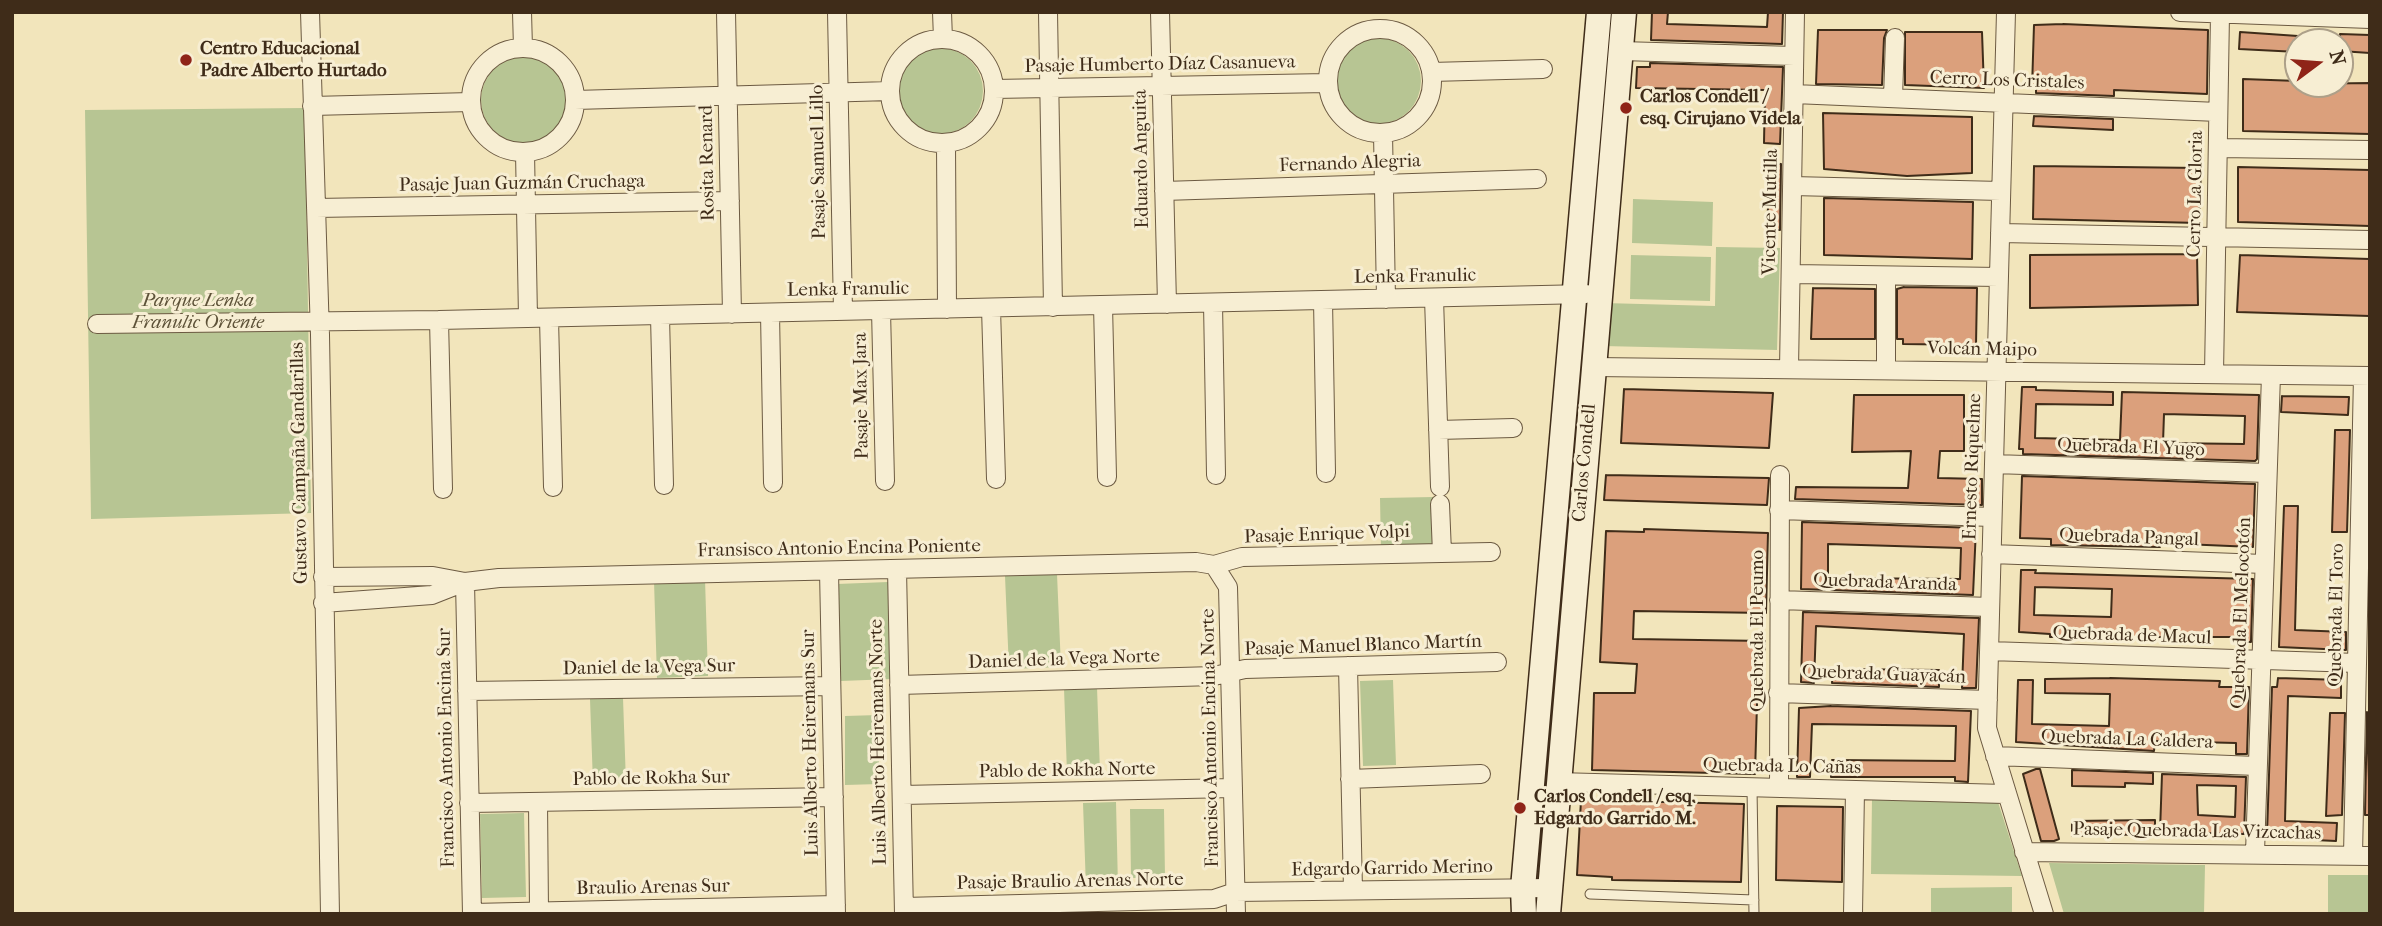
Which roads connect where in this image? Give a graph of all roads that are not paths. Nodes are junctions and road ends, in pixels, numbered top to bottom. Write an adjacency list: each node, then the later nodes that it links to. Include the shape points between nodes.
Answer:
1 (310, 12): 36 (street, Gustavo Campaña Gandarillas)
2 (522, 12): 19 (street)
3 (726, 12): 31 (street, Rosita Renard)
4 (837, 12): 29 (street, Pasaje Samuel Lillo)
5 (942, 12): 18 (street)
6 (1048, 12): 26 (street)
7 (1160, 12): 25 (street, Eduardo Anguita)
8 (1599, 12): 58 (street, Carlos Condell)
9 (1624, 12): 20 (street, Carlos Condell)
10 (1795, 12): 21 (street, Vicente Mutilla)
11 (2006, 12): 35 (street, Ernesto Riquelme)
12 (2180, 12): 13 (street)
13 (2220, 14): 14 (street); 37 (street, Cerro La Gloria)
14 (2280, 14): 15 (street)
15 (2370, 19)
16 (1381, 20): 23 (street, via 1410,38 1424,53); 24 (street, via 1347,40 1332,59)
17 (1895, 38): 32 (street)
18 (943, 39): 27 (street, via 978,54 987,65); 28 (street, via 920,44 901,58)
19 (523, 48): 33 (street, via 555,59 569,77); 34 (street, via 503,52 486,64 475,82)
20 (1621, 51): 21 (street); 57 (street, Carlos Condell)
21 (1794, 56): 30 (street, Vicente Mutilla)
22 (1543, 69): 23 (street)
23 (1431, 72): 38 (street, via 1424,108 1406,126)
24 (1328, 83): 25 (street, Pasaje Humberto Díaz Casanueva); 38 (street, via 1334,106 1349,123)
25 (1161, 86): 26 (street, Pasaje Humberto Díaz Casanueva); 46 (street, Eduardo Anguita)
26 (1050, 88): 27 (street, Pasaje Humberto Díaz Casanueva); 65 (street)
27 (994, 89): 39 (street, via 981,126)
28 (890, 92): 29 (street); 39 (street, via 895,115 911,134)
29 (838, 93): 31 (street); 69 (street, Pasaje Samuel Lillo)
30 (1794, 94): 32 (street, Cerro Los Cristales); 45 (street, Vicente Mutilla)
31 (728, 96): 33 (street); 48 (street, Rosita Renard)
32 (1893, 98): 35 (street, Cerro Los Cristales)
33 (575, 100): 42 (street, via 563,132 550,144)
34 (471, 102): 36 (street); 42 (street, via 476,122 488,138 505,149)
35 (2003, 102): 37 (street, Cerro Los Cristales); 47 (street, Ernesto Riquelme)
36 (312, 106): 50 (street, Gustavo Campaña Gandarillas)
37 (2218, 111): 40 (street, Cerro La Gloria)
38 (1383, 133): 44 (street)
39 (946, 144): 67 (street)
40 (2218, 148): 41 (street); 52 (street, Cerro La Gloria)
41 (2370, 150)
42 (525, 152): 49 (street)
43 (1537, 179): 44 (street, Fernando Alegria)
44 (1383, 184): 46 (street, Fernando Alegria); 60 (street)
45 (1792, 186): 47 (street); 54 (street, Vicente Mutilla)
46 (1164, 191): 63 (street, Eduardo Anguita)
47 (2001, 191): 51 (street, Ernesto Riquelme)
48 (730, 201): 49 (street, Pasaje Juan Guzmán Cruchaga); 71 (street, Rosita Renard)
49 (526, 205): 50 (street, Pasaje Juan Guzmán Cruchaga); 73 (street)
50 (316, 208): 75 (street, Gustavo Campaña Gandarillas)
51 (2000, 233): 52 (street); 56 (street, Ernesto Riquelme)
52 (2216, 238): 53 (street); 82 (street, Cerro La Gloria)
53 (2370, 240)
54 (1792, 274): 55 (street); 79 (street, Vicente Mutilla)
55 (1886, 276): 56 (street); 80 (street)
56 (1999, 277): 81 (street, Ernesto Riquelme)
57 (1600, 294): 58 (street, Lenka Franulic); 78 (street, Carlos Condell)
58 (1573, 295): 59 (street, Lenka Franulic); 141 (street, Carlos Condell)
59 (1434, 298): 60 (street, Lenka Franulic); 86 (street)
60 (1386, 299): 61 (street, Lenka Franulic)
61 (1323, 300): 62 (street, Lenka Franulic); 88 (street)
62 (1213, 303): 63 (street, Lenka Franulic); 91 (street)
63 (1167, 304): 64 (street, Lenka Franulic)
64 (1103, 305): 65 (street, Lenka Franulic); 92 (street)
65 (1053, 307): 66 (street, Lenka Franulic)
66 (991, 308): 67 (street, Lenka Franulic); 93 (street)
67 (947, 309): 68 (street, Lenka Franulic)
68 (881, 310): 69 (street, Lenka Franulic); 94 (street, Pasaje Max Jara)
69 (843, 311): 70 (street, Lenka Franulic)
70 (770, 313): 71 (street, Lenka Franulic); 95 (street)
71 (732, 314): 72 (street, Lenka Franulic)
72 (660, 316): 74 (street, Lenka Franulic); 96 (street)
73 (528, 318): 74 (street, Lenka Franulic); 76 (street, Lenka Franulic)
74 (549, 318): 97 (street)
75 (319, 320): 76 (street, Lenka Franulic); 77 (street, Lenka Franulic); 108 (street, Gustavo Campaña Gandarillas)
76 (439, 320): 98 (street)
77 (97, 324)
78 (1594, 367): 79 (street, Volcán Maipo); 128 (street, Carlos Condell)
79 (1789, 369): 80 (street, Volcán Maipo)
80 (1886, 370): 81 (street, Volcán Maipo)
81 (1996, 372): 82 (street, Volcán Maipo); 87 (street, Ernesto Riquelme)
82 (2214, 374): 83 (street, Volcán Maipo)
83 (2271, 374): 84 (street, Volcán Maipo); 89 (street, Quebrada El Melocotón)
84 (2367, 376): 116 (street, Quebrada El Toro)
85 (1513, 428): 86 (street)
86 (1438, 430): 102 (street)
87 (1994, 464): 89 (street, Quebrada El Yugo); 100 (street, Ernesto Riquelme)
88 (1326, 473)
89 (2267, 473): 104 (street, Quebrada El Melocotón)
90 (1780, 474): 99 (street, Quebrada El Peumo)
91 (1216, 475)
92 (1107, 477)
93 (996, 479)
94 (885, 481)
95 (773, 483)
96 (664, 485)
97 (553, 487)
98 (443, 489)
99 (1779, 510): 100 (street); 110 (street, Quebrada El Peumo)
100 (1992, 517): 103 (street, Ernesto Riquelme)
101 (1491, 552): 102 (street, Pasaje Enrique Volpi)
102 (1441, 553): 105 (street, Pasaje Enrique Volpi, via 1242,557)
103 (1992, 554): 104 (street, Quebrada Pangal); 112 (street, Ernesto Riquelme)
104 (2264, 564): 115 (street, Quebrada El Melocotón)
105 (1214, 565): 106 (street, Fransisco Antonio Encina Poniente); 118 (street, Francisco Antonio Encina Norte, via 1228,587)
106 (897, 569): 107 (street, Fransisco Antonio Encina Poniente); 119 (street, Luis Alberto Heiremans Norte)
107 (829, 571): 109 (street, Fransisco Antonio Encina Poniente); 120 (street, Luis Alberto Heiremans Sur)
108 (323, 577): 109 (street, Fransisco Antonio Encina Poniente, via 433,576); 111 (street, Gustavo Campaña Gandarillas)
109 (465, 582): 111 (street, Fransisco Antonio Encina Poniente, via 432,595); 121 (street, Francisco Antonio Encina Sur)
110 (1779, 600): 112 (street, Quebrada Aranda); 122 (street, Quebrada El Peumo)
111 (323, 603): 151 (street, Gustavo Campaña Gandarillas)
112 (1990, 607): 113 (street, Ernesto Riquelme)
113 (1989, 652): 115 (street, Quebrada de Macul); 123 (street, Ernesto Riquelme)
114 (1497, 662): 117 (street, Pasaje Manuel Blanco Martín)
115 (2261, 662): 116 (street, Quebrada de Macul); 125 (street, Quebrada El Melocotón)
116 (2357, 663): 140 (street, Quebrada El Toro)
117 (1348, 666): 118 (street, Pasaje Manuel Blanco Martín); 127 (street)
118 (1230, 673): 119 (street, Daniel de la Vega Norte); 129 (street, Francisco Antonio Encina Norte)
119 (899, 685): 134 (street, Luis Alberto Heiremans Norte)
120 (831, 686): 121 (street, Daniel de la Vega Sur); 135 (street, Luis Alberto Heiremans Sur)
121 (467, 691): 137 (street, Francisco Antonio Encina Sur)
122 (1778, 693): 123 (street, Quebrada Guayacán); 131 (street, Quebrada El Peumo)
123 (1988, 699): 124 (street, Ernesto Riquelme, via 1987,728)
124 (1995, 756): 125 (street, Quebrada La Caldera); 133 (street, Ernesto Riquelme)
125 (2257, 766): 139 (street, Quebrada El Melocotón)
126 (1481, 774): 127 (street)
127 (1350, 779): 143 (street)
128 (1558, 782): 130 (street, Quebrada Lo Cañas); 142 (street, Carlos Condell)
129 (1233, 788): 134 (street, Pablo de Rokha Norte); 144 (street, Francisco Antonio Encina Norte)
130 (1752, 788): 131 (street, Quebrada Lo Cañas); 146 (lane)
131 (1779, 788): 132 (street, Quebrada Lo Cañas)
132 (1854, 790): 133 (street, Quebrada Lo Cañas); 156 (street)
133 (2005, 794): 138 (street, Ernesto Riquelme)
134 (902, 795): 148 (street, Luis Alberto Heiremans Norte)
135 (834, 797): 136 (street, Pablo de Rokha Sur); 147 (street, Luis Alberto Heiremans Sur)
136 (538, 802): 137 (street, Pablo de Rokha Sur); 149 (street)
137 (469, 803): 150 (street, Francisco Antonio Encina Sur)
138 (2024, 852): 139 (street, Pasaje Quebrada Las Vizcachas); 157 (street, Ernesto Riquelme)
139 (2255, 853): 140 (street, Pasaje Quebrada Las Vizcachas)
140 (2361, 855)
141 (1523, 888): 142 (street, Edgardo Garrido Merino); 143 (street, Edgardo Garrido Merino); 153 (street, Carlos Condell)
142 (1548, 888): 154 (street, Carlos Condell)
143 (1353, 890): 144 (street, Edgardo Garrido Merino)
144 (1235, 892): 148 (street, Pasaje Braulio Arenas Norte, via 1214,899); 152 (street, Francisco Antonio Encina Norte)
145 (1590, 894): 146 (lane)
146 (1754, 900): 155 (lane)
147 (836, 909): 149 (street, Braulio Arenas Sur)
148 (904, 910)
149 (539, 911): 150 (street, Braulio Arenas Sur)
150 (472, 913)
151 (330, 914)
152 (1236, 914)
153 (1524, 914)
154 (1548, 914)
155 (1754, 914)
156 (1853, 914)
157 (2044, 914)

